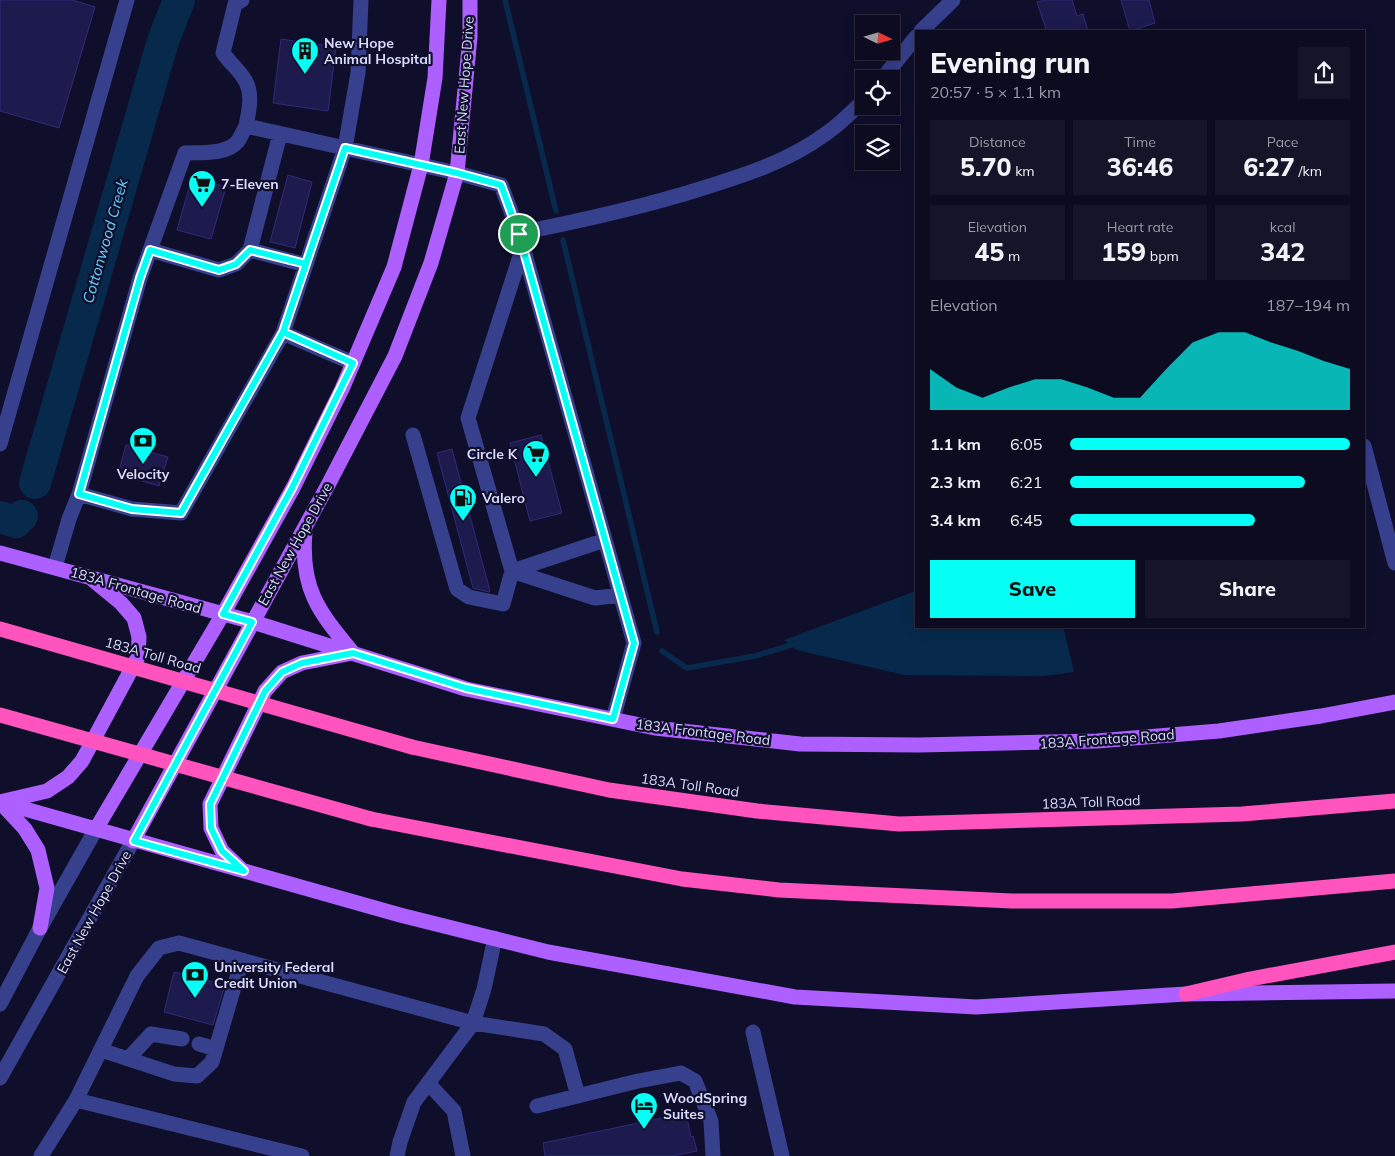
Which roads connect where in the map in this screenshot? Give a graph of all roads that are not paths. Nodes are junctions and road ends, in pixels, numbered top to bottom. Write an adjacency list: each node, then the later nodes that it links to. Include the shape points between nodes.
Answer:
1 (127, 0): 23 (street)
2 (242, 0): 11 (street, via 235,4 223,53 249,86)
3 (361, 0): 13 (street, via 358,73)
4 (439, 0): 14 (main road, via 434,78)
5 (470, 0): 15 (main road, East New Hope Drive, via 470,37)
6 (953, 0): 7 (street)
7 (922, 30)
8 (915, 38): 9 (street)
9 (889, 70)
10 (855, 110): 16 (street, via 822,136 773,164 651,204)
11 (246, 126): 12 (street); 17 (street, via 230,148 185,153)
12 (280, 134): 13 (street); 18 (street)
13 (345, 148): 14 (street); 19 (street)
14 (421, 165): 15 (street); 21 (main road, via 394,266)
15 (457, 173): 16 (street, via 501,185); 26 (main road, East New Hope Drive, via 431,263 395,356)
16 (521, 240): 27 (street); 31 (street, via 468,418)
17 (150, 250): 18 (street, via 219,270 236,264); 25 (street)
18 (250, 250): 19 (street)
19 (306, 264): 20 (street)
20 (283, 332): 21 (street); 25 (street, via 181,513 132,509)
21 (353, 363): 34 (main road, via 292,488)
22 (413, 435): 31 (street, via 457,589 469,597 503,604)
23 (0, 444)
24 (1365, 450): 29 (street)
25 (79, 494): 30 (street)
26 (306, 526): 35 (main road, East New Hope Drive); 37 (main road, via 304,566 309,588 327,622)
27 (605, 540): 31 (street); 33 (street)
28 (0, 553): 30 (main road, 183A Frontage Road)
29 (1395, 563)
30 (54, 567): 32 (main road, 183A Frontage Road)
31 (512, 571): 33 (street, via 595,598)
32 (90, 577): 34 (main road, 183A Frontage Road); 42 (main road, via 134,618 139,637 138,657 82,761 68,777 47,791)
33 (621, 595): 40 (street, via 634,643)
34 (223, 614): 35 (main road, 183A Frontage Road); 43 (main road)
35 (252, 622): 37 (main road, 183A Frontage Road); 44 (main road, East New Hope Drive)
36 (0, 629): 41 (highway, 183A Toll Road, bridge, via 412,747 609,790 757,811 899,824 1242,814)
37 (353, 653): 40 (main road, 183A Frontage Road, via 466,688); 45 (main road, via 302,663 282,672 265,691 210,804 211,828 222,851)
38 (1395, 702): 40 (main road, 183A Frontage Road, via 1219,731 1011,744 800,744 655,728)
39 (0, 715): 46 (highway, bridge, via 371,820 682,879 779,890 1012,901 1172,901)
40 (613, 719)
41 (1395, 801)
42 (0, 802): 43 (main road); 47 (main road, via 25,829 38,850 47,888)
43 (96, 829): 44 (main road); 47 (street)
44 (134, 841): 45 (main road); 61 (street, East New Hope Drive)
45 (244, 871): 48 (main road)
46 (1395, 881)
47 (40, 928): 53 (street)
48 (495, 938): 52 (main road, via 548,952 794,997 976,1006); 54 (street)
49 (1395, 952): 52 (highway)
50 (242, 960): 54 (street); 58 (street); 59 (street, via 179,943 160,948 137,976)
51 (1395, 991): 52 (main road)
52 (1186, 994)
53 (0, 1004)
54 (473, 1023): 62 (street); 63 (street, via 544,1034 565,1049)
55 (753, 1032): 71 (street)
56 (182, 1039): 60 (street, via 150,1034)
57 (199, 1044): 58 (street)
58 (216, 1049): 60 (street, via 212,1062 197,1076 174,1074)
59 (101, 1050): 60 (street); 64 (street)
60 (128, 1059)
61 (0, 1078)
62 (428, 1083): 68 (street, via 414,1102); 69 (street, via 454,1111)
63 (578, 1096): 65 (street); 70 (street, via 680,1073 695,1081 710,1121)
64 (76, 1100): 66 (street); 67 (street)
65 (537, 1106)
66 (41, 1156)
67 (302, 1156)
68 (397, 1156)
69 (462, 1156)
70 (713, 1156)
71 (782, 1156)

